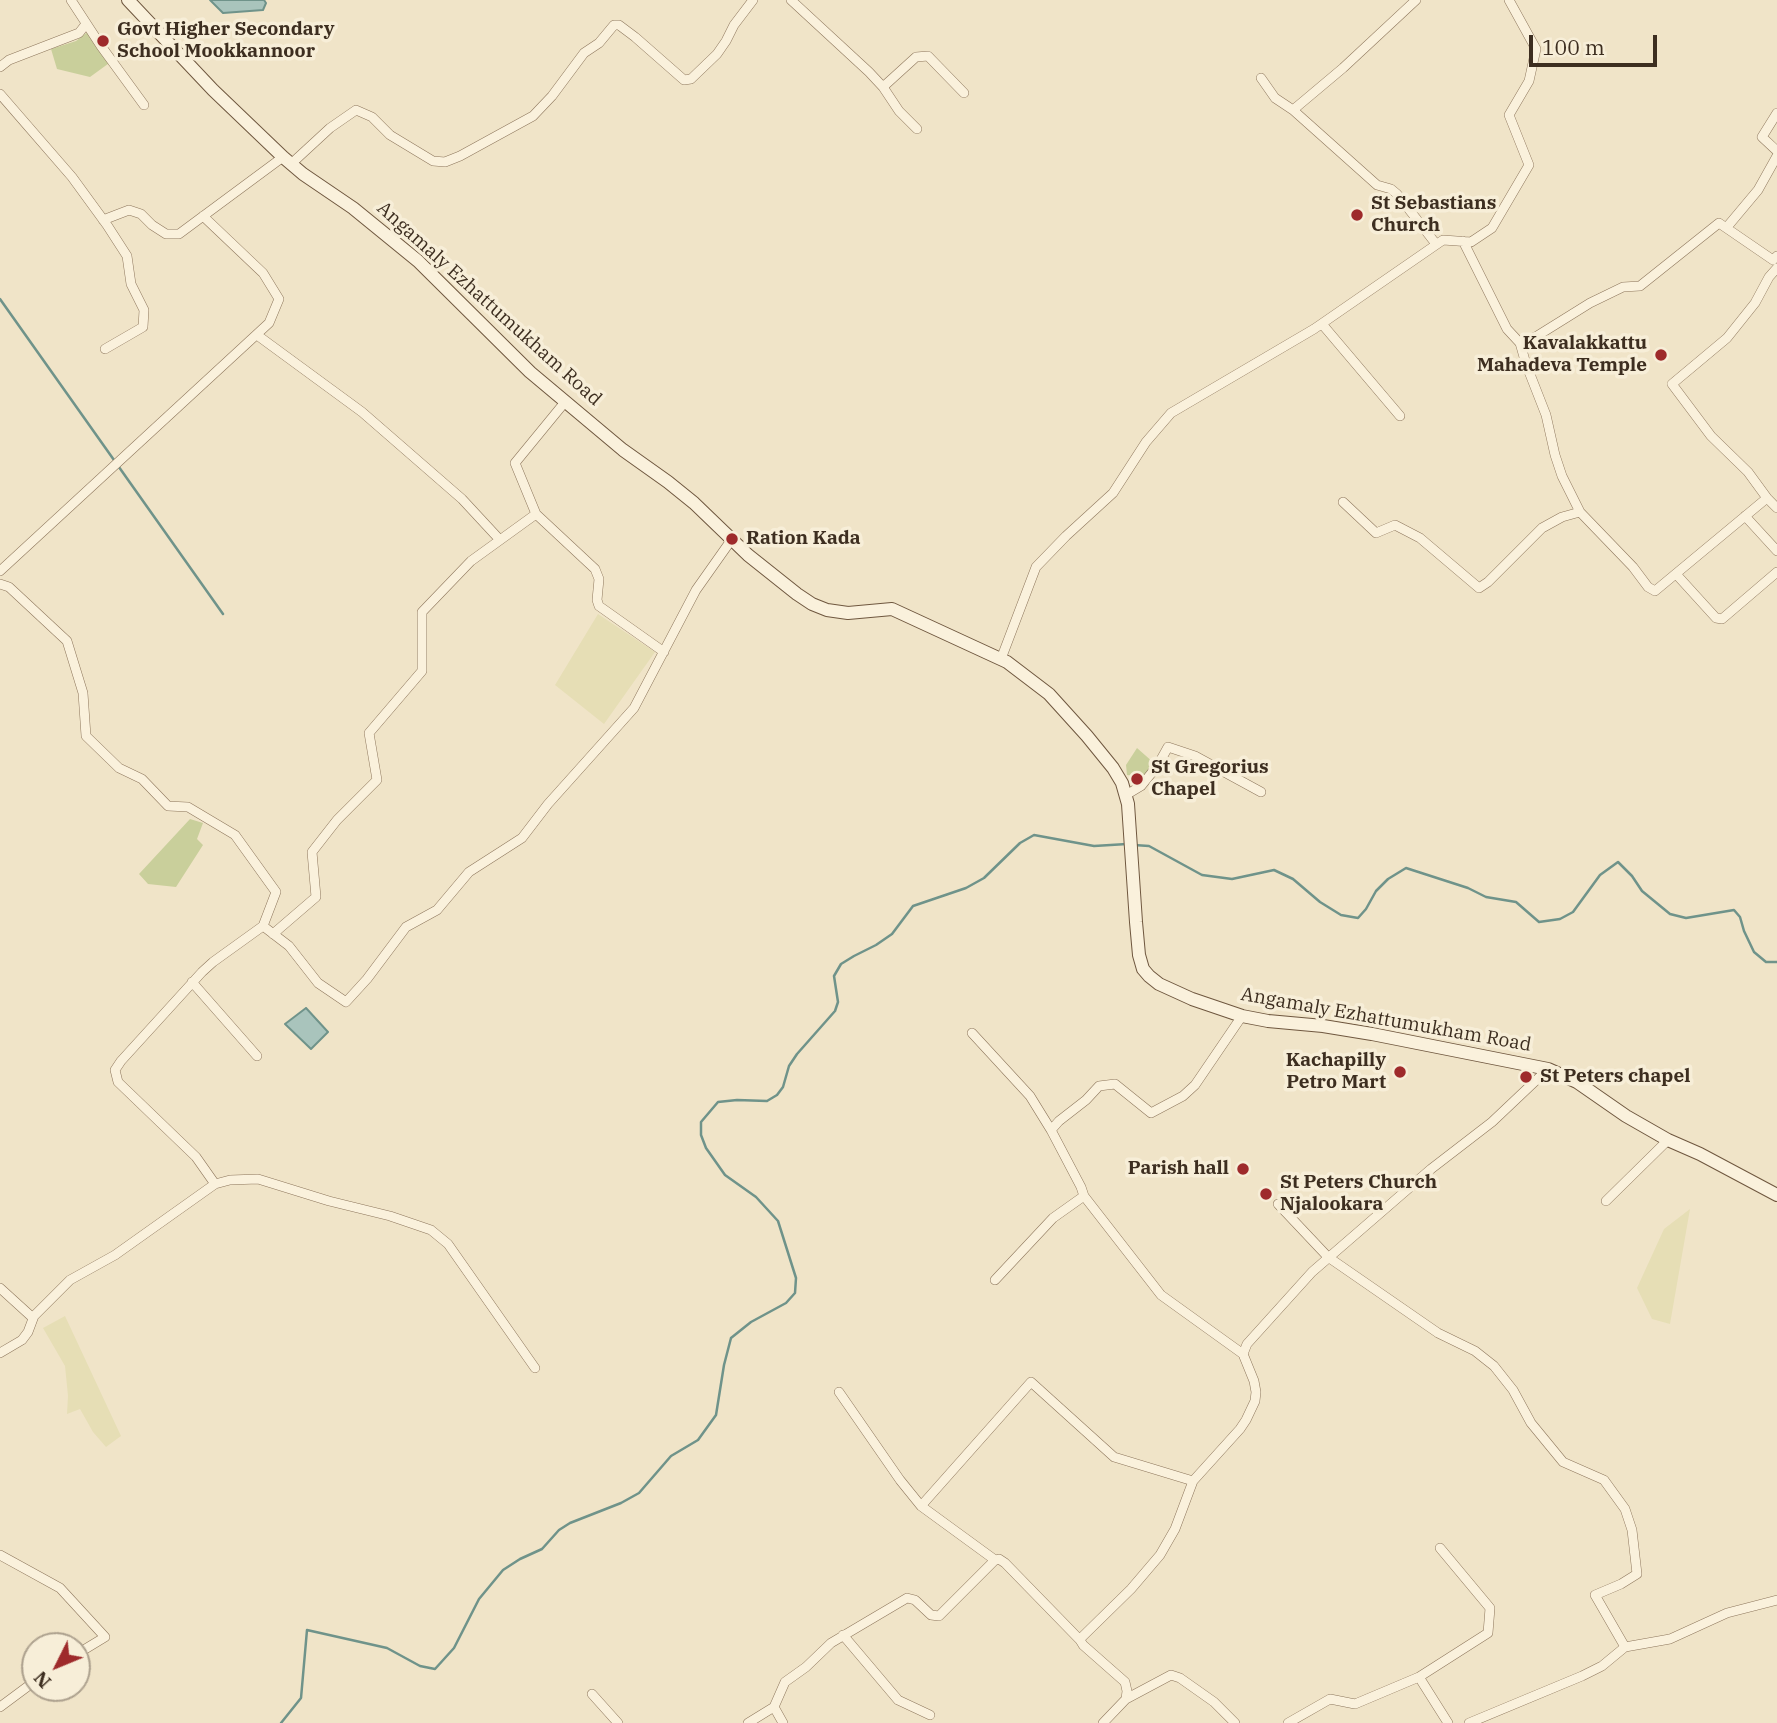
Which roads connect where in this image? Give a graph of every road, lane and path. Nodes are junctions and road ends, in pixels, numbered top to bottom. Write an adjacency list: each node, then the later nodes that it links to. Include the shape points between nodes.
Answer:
1 (71, 0): 7 (street)
2 (752, 0): 18 (street, via 717,54 691,79 684,80 635,37 614,26 584,53 533,116 460,156 433,161 390,135 373,117 356,110)
3 (791, 0): 10 (street)
4 (1416, 0): 14 (street)
5 (1508, 0): 22 (street, via 1536,49 1529,81 1509,115 1529,165 1492,228)
6 (131, 1): 18 (street, Angamaly Ezhattumukham Road)
7 (86, 24): 8 (street, via 79,33 9,60); 13 (street)
8 (0, 68)
9 (1261, 79): 14 (street, via 1275,98)
10 (883, 88): 11 (street, via 916,57 928,56); 16 (street)
11 (964, 93)
12 (0, 94): 20 (street)
13 (144, 105)
14 (1293, 110): 23 (street, via 1377,185 1397,194)
15 (1777, 113): 17 (street, via 1762,136)
16 (917, 128)
17 (1777, 153): 21 (street, via 1758,190)
18 (287, 161): 19 (street); 29 (street, Angamaly Ezhattumukham Road, via 418,261)
19 (203, 216): 20 (street, via 179,234 166,234 129,210); 26 (street, via 263,273 279,299 269,323)
20 (103, 219): 28 (street, via 127,256 131,284 144,310 143,327)
21 (1727, 227): 24 (street); 27 (street, via 1719,223 1640,286 1623,287)
22 (1463, 242): 23 (street); 27 (street, via 1507,329)
23 (1436, 244): 25 (street)
24 (1776, 262): 31 (street, via 1755,303 1727,338 1672,384)
25 (1322, 324): 30 (street); 45 (street, via 1171,413 1113,493 1036,567)
26 (257, 335): 38 (street, via 362,412 462,499); 40 (street)
27 (1520, 343): 34 (street, via 1559,466)
28 (105, 349)
29 (565, 402): 35 (street, via 515,463); 37 (street, Angamaly Ezhattumukham Road, via 677,489)
30 (1399, 416)
31 (1767, 498): 33 (street); 36 (street)
32 (1343, 502): 34 (street, via 1376,533 1395,525 1420,538 1479,588 1542,528)
33 (1777, 508)
34 (1580, 512): 42 (street, via 1647,587 1655,592)
35 (536, 514): 38 (street); 44 (street, via 595,569 599,606)
36 (1745, 516): 39 (street); 42 (street)
37 (732, 539): 44 (street, via 696,590); 45 (street, Angamaly Ezhattumukham Road, via 812,604 848,613 892,608)
38 (500, 540): 49 (street, via 471,561 422,612 422,671 369,733 377,779 312,852 316,897)
39 (1777, 551)
40 (0, 571)
41 (1777, 572): 42 (street, via 1722,618 1716,618)
42 (1676, 574)
43 (0, 584): 48 (street, via 9,587 67,641 83,693 86,736 169,806 188,807 235,835 276,892)
44 (664, 652): 49 (street, via 634,708 522,838 469,872 438,910 406,927 346,1002 318,983 289,946)
45 (1001, 659): 47 (street, Angamaly Ezhattumukham Road, via 1049,694 1080,727 1113,768)
46 (1261, 792): 47 (street, via 1195,755 1168,747 1141,786)
47 (1126, 795): 51 (street, Angamaly Ezhattumukham Road, via 1143,969 1159,984)
48 (263, 926): 49 (street); 50 (street)
49 (273, 934)
50 (192, 982): 53 (street); 57 (street, via 115,1070 118,1082 197,1157)
51 (1242, 1016): 54 (street, Angamaly Ezhattumukham Road, via 1372,1034); 55 (street, via 1183,1096 1151,1113 1115,1084 1099,1086)
52 (972, 1033): 55 (street, via 1030,1096)
53 (257, 1056)
54 (1548, 1069): 56 (street, Angamaly Ezhattumukham Road, via 1577,1082); 62 (street, via 1492,1122)
55 (1051, 1130): 59 (street)
56 (1668, 1140): 58 (street, Angamaly Ezhattumukham Road); 60 (street)
57 (215, 1184): 65 (street, via 115,1255 71,1280); 68 (street, via 268,1181 431,1230 448,1244)
58 (1777, 1195)
59 (1084, 1196): 63 (street, via 1053,1218); 67 (street, via 1161,1295)
60 (1606, 1201)
61 (1278, 1204): 62 (street)
62 (1328, 1257): 67 (street, via 1247,1344); 79 (street, via 1494,1366 1563,1462 1604,1480 1629,1519 1637,1574 1595,1595)
63 (995, 1280)
64 (0, 1288): 65 (street)
65 (33, 1318): 66 (street, via 23,1340)
66 (0, 1353)
67 (1243, 1354): 70 (street, via 1255,1386 1251,1410 1240,1429)
68 (534, 1367)
69 (839, 1392): 71 (street)
70 (1193, 1481): 71 (street, via 1114,1457 1031,1382); 77 (street, via 1160,1555)
71 (921, 1506): 74 (street)
72 (1440, 1548): 80 (street, via 1490,1608 1488,1633)
73 (0, 1555): 78 (street, via 60,1588 105,1637)
74 (995, 1560): 76 (street, via 939,1616 908,1598); 77 (street, via 1005,1563)
75 (1777, 1600): 79 (street, via 1727,1613 1670,1639)
76 (843, 1635): 85 (street, via 785,1682); 86 (street, via 898,1700)
77 (1080, 1640): 83 (street, via 1125,1682)
78 (91, 1646)
79 (1625, 1647): 94 (street, via 1582,1676)
80 (1419, 1677): 92 (street, via 1355,1704 1330,1699); 93 (street)
81 (21, 1691): 84 (street)
82 (592, 1694): 87 (street)
83 (1126, 1699): 90 (street); 91 (street, via 1171,1675 1214,1702)
84 (0, 1707)
85 (774, 1707): 88 (street); 89 (street)
86 (930, 1716)
87 (618, 1723)
88 (748, 1723)
89 (783, 1723)
90 (1103, 1723)
91 (1234, 1723)
92 (1288, 1723)
93 (1448, 1723)
94 (1469, 1723)

